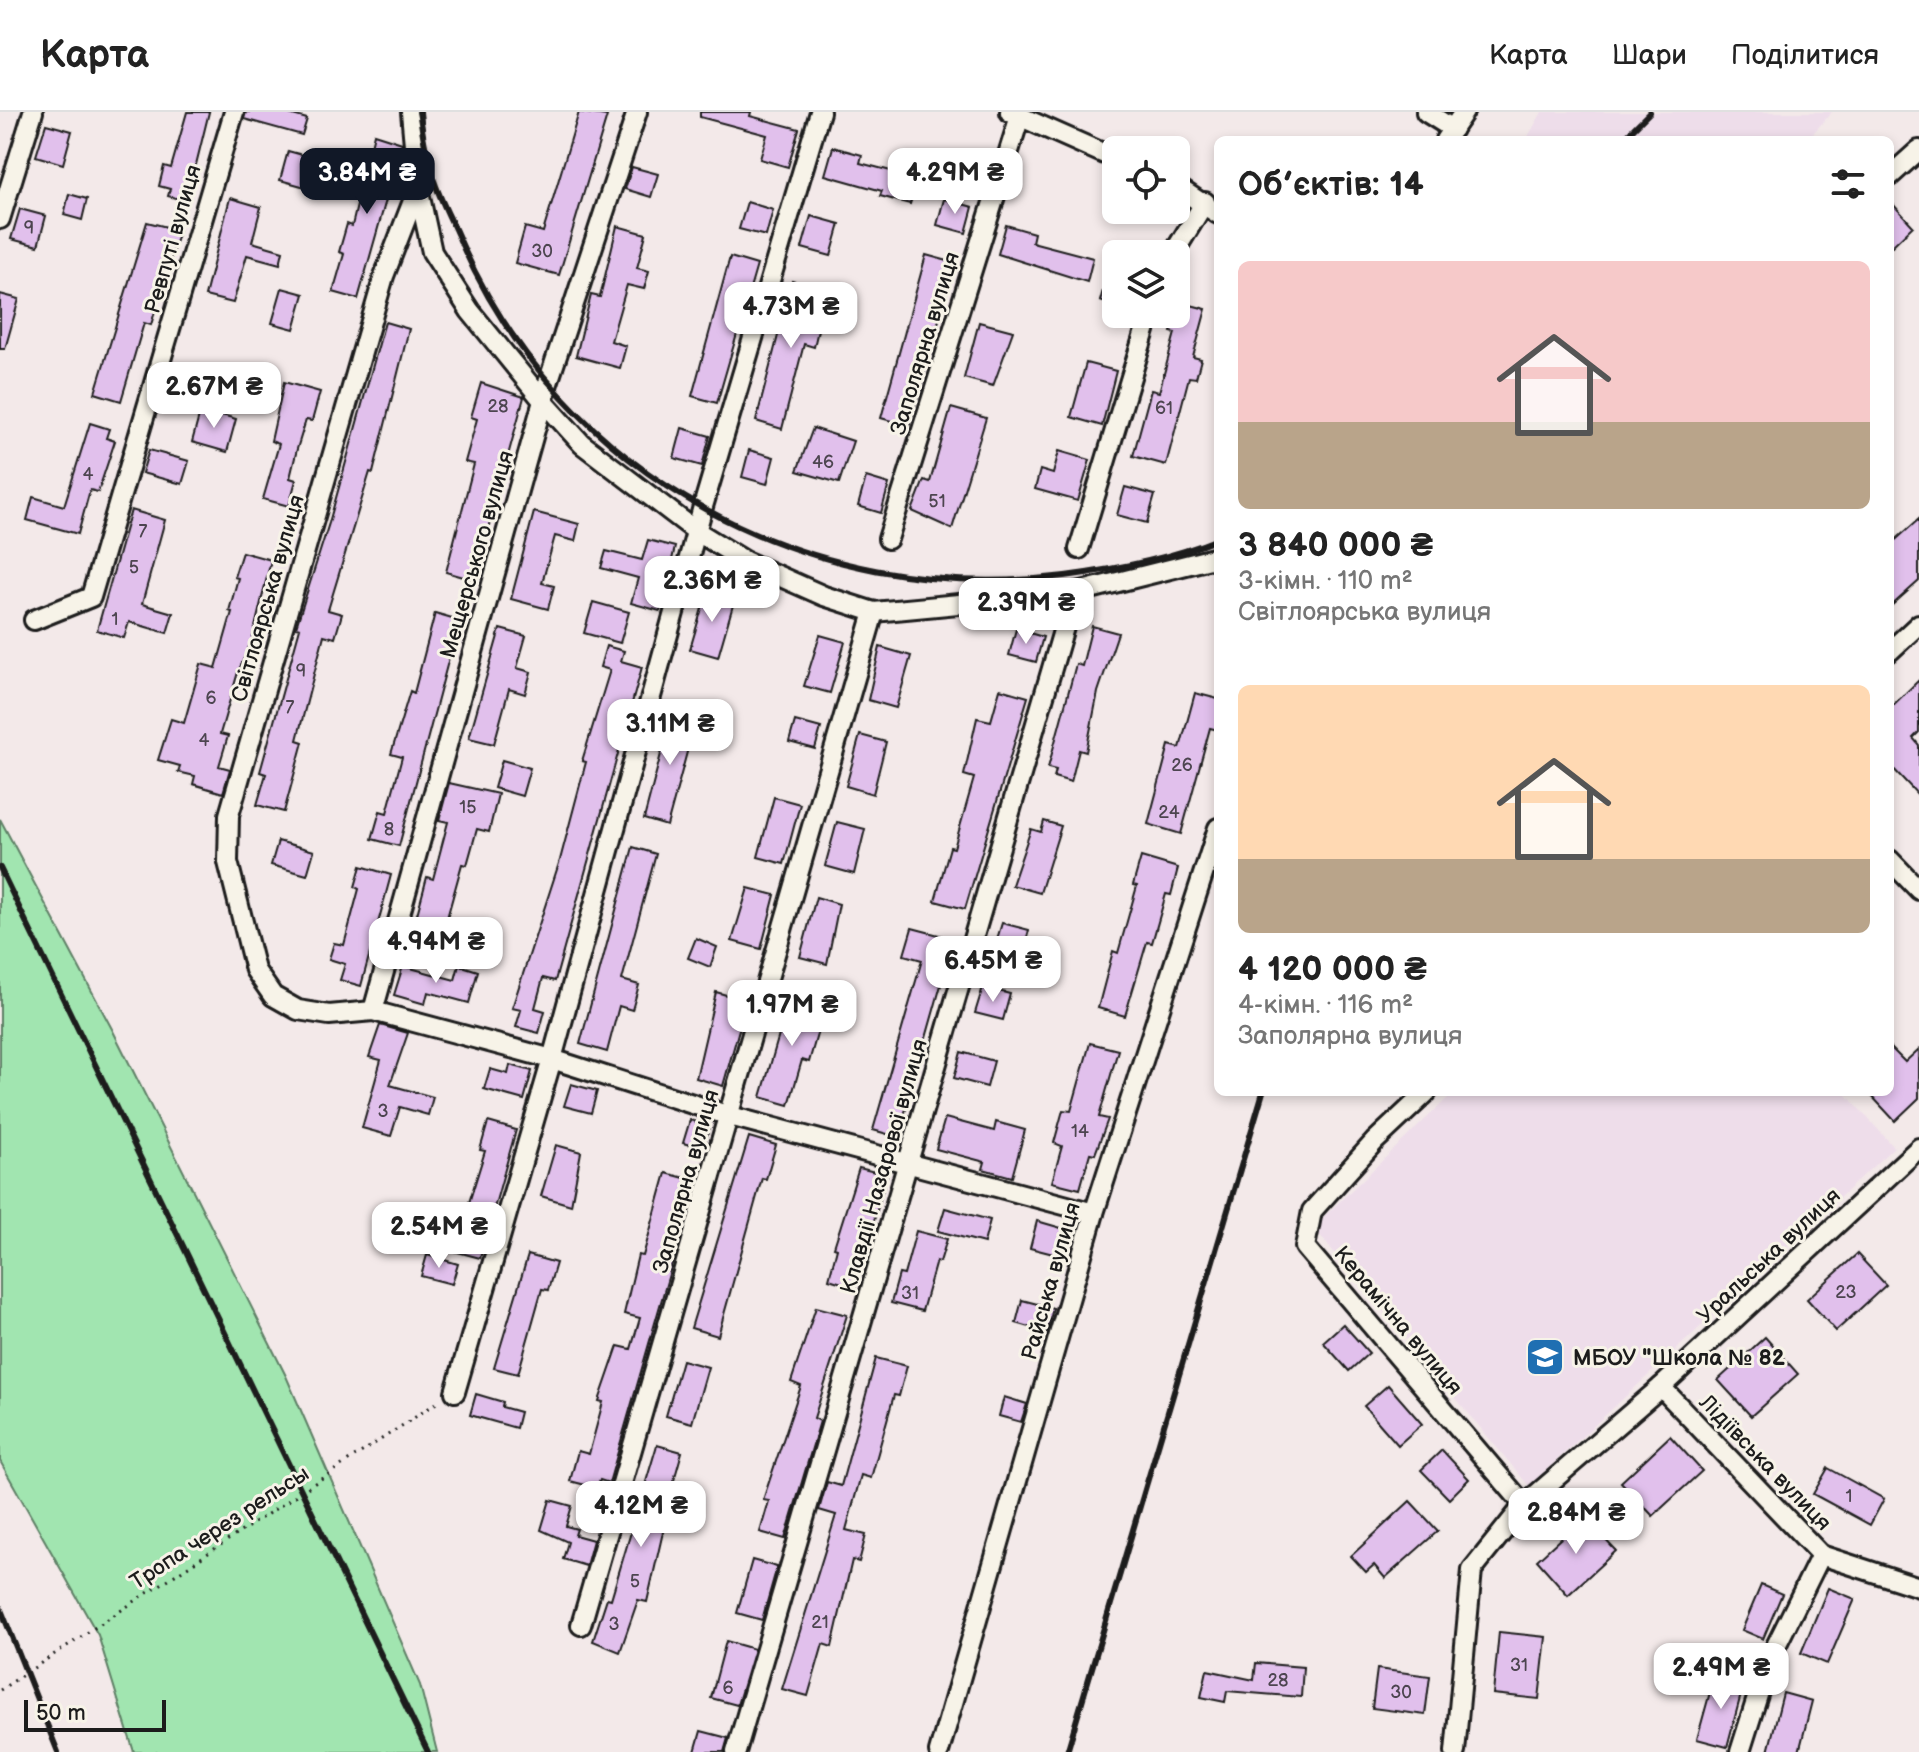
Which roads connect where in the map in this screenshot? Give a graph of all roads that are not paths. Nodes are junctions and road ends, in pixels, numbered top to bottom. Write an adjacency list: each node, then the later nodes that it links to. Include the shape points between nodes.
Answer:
1 (33, 112): 16 (street)
2 (234, 112): 26 (street, Ревпуті вулиця, via 91,597)
3 (411, 112): 13 (street, Світлоярська вулиця)
4 (637, 112): 19 (street, Мещерського вулиця)
5 (820, 112): 20 (street)
6 (1426, 112): 9 (street)
7 (1464, 112): 9 (street)
8 (1015, 114): 11 (street); 21 (street, Заполярна вулиця)
9 (1449, 134)
10 (1919, 150): 12 (street)
11 (1102, 153)
12 (1894, 172)
13 (418, 188): 19 (street, via 432,252 470,311); 32 (street, Світлоярська вулиця, via 384,276 229,815 228,862 255,970 273,996 314,1013)
14 (1190, 195): 15 (street)
15 (1211, 208): 17 (street)
16 (0, 219)
17 (1185, 240)
18 (1146, 328): 22 (street)
19 (544, 402): 20 (street, via 582,444); 32 (street, Мещерського вулиця)
20 (696, 531): 25 (street, via 758,567); 33 (street)
21 (888, 539)
22 (1079, 549)
23 (1214, 558): 24 (street)
24 (1074, 593): 25 (street); 37 (street, Клавдії Назарової вулиця)
25 (874, 612): 35 (street, Заполярна вулиця)
26 (34, 620)
27 (1919, 624): 28 (street)
28 (1894, 647)
29 (1214, 840): 38 (street, Райська вулиця)
30 (1894, 864): 31 (street)
31 (1919, 890)
32 (373, 1011): 33 (street)
33 (552, 1059): 35 (street); 40 (street)
34 (1423, 1096): 41 (street, Керамічна вулиця, via 1312,1211 1305,1247)
35 (730, 1116): 37 (street); 44 (street, Заполярна вулиця)
36 (1919, 1148): 39 (street, Уральська вулиця)
37 (909, 1165): 38 (street); 45 (street, Клавдії Назарової вулиця)
38 (1094, 1213): 46 (street, Райська вулиця)
39 (1661, 1387): 41 (street, Уральська вулиця); 42 (street, Лідіївська вулиця)
40 (455, 1392)
41 (1524, 1505): 47 (street, Уральська вулиця, via 1472,1570)
42 (1821, 1555): 43 (street); 48 (street, Лідіївська вулиця, via 1769,1660)
43 (1919, 1587)
44 (581, 1625)
45 (736, 1752)
46 (939, 1752)
47 (1455, 1752)
48 (1740, 1752)

